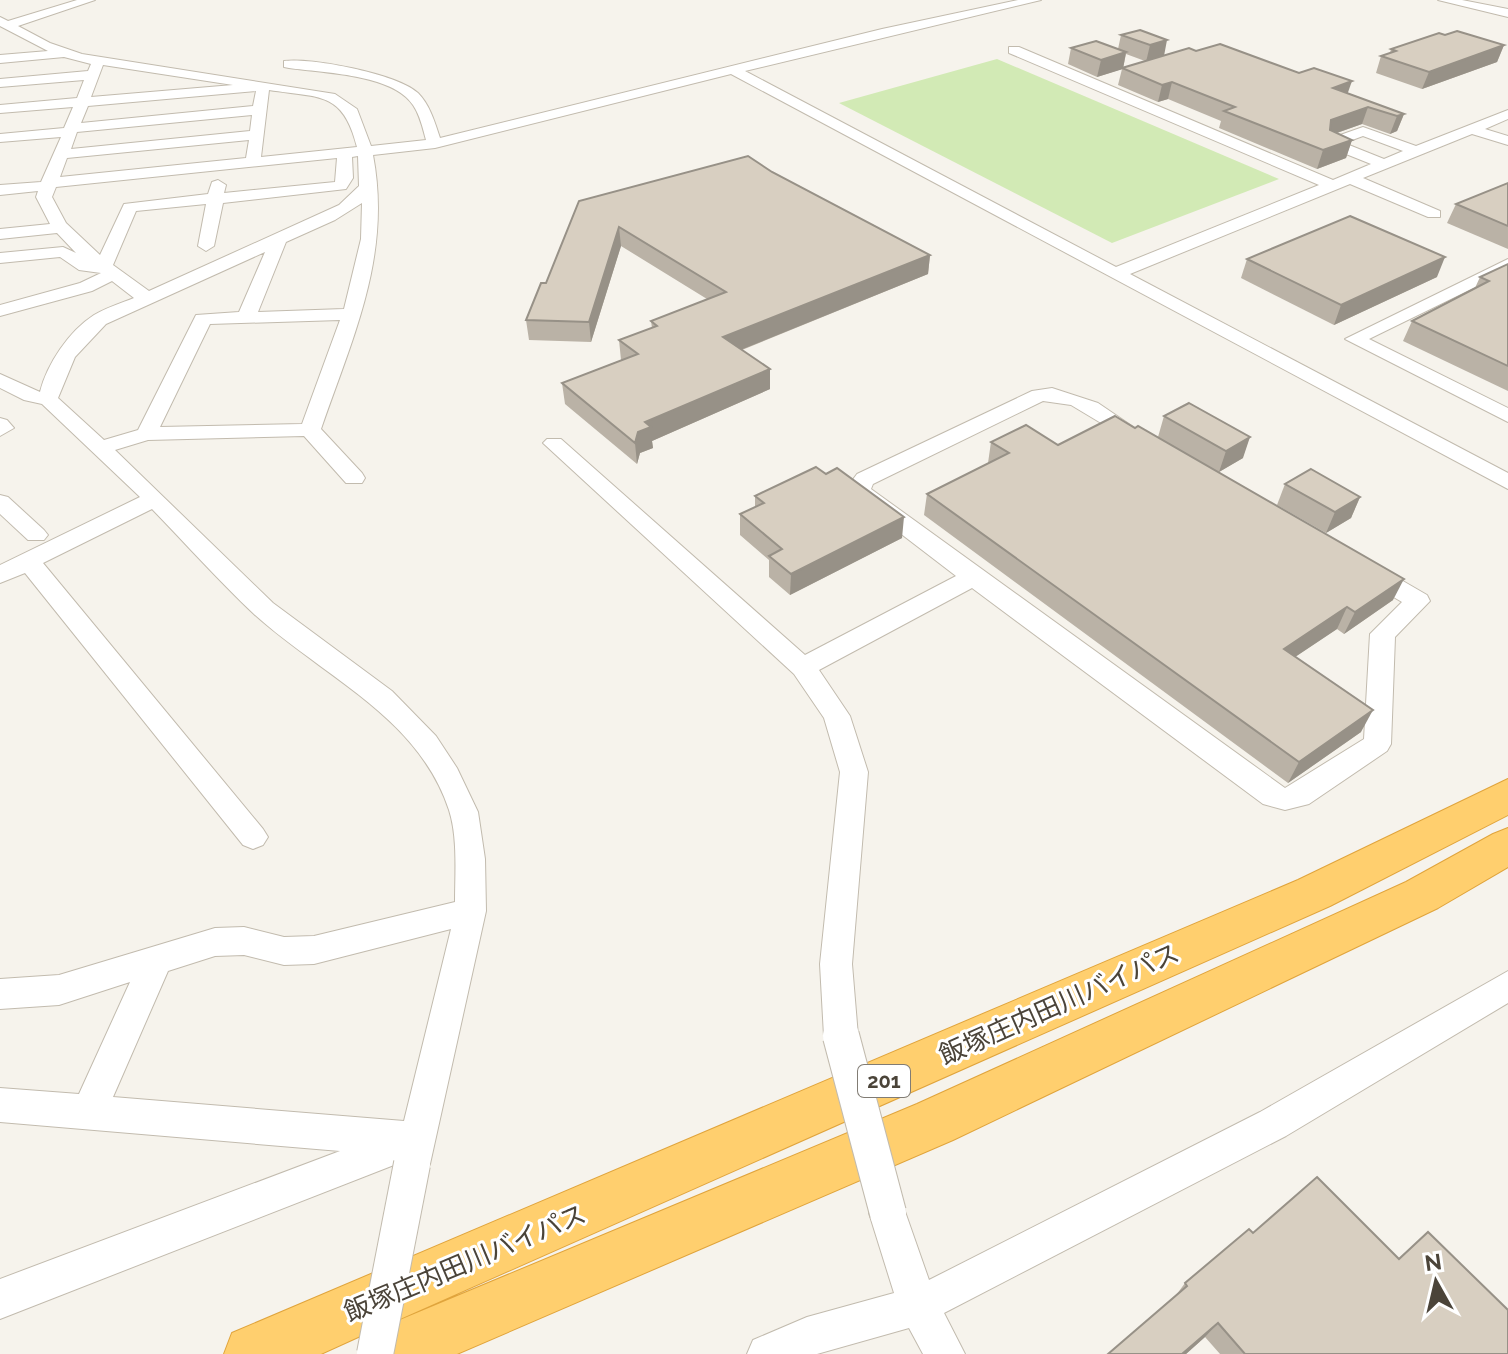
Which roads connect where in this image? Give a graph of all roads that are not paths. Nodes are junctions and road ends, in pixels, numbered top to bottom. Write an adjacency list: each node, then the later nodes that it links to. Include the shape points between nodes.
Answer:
1 (39, 0): 7 (street)
2 (89, 0): 7 (street)
3 (992, 0): 6 (street)
4 (1035, 0): 6 (street)
5 (1444, 0): 8 (street)
6 (1010, 5): 15 (street)
7 (60, 9): 9 (street)
8 (1508, 13)
9 (2, 28): 11 (street)
10 (1014, 50): 18 (street)
11 (66, 54): 12 (street); 14 (street)
12 (0, 59)
13 (289, 64): 29 (street, via 390,82 421,106)
14 (95, 68): 17 (street); 19 (street); 20 (street)
15 (735, 71): 29 (street); 50 (street)
16 (1121, 77): 18 (street)
17 (0, 83)
18 (1096, 85): 38 (street)
19 (263, 86): 20 (street); 22 (street); 31 (street, via 337,98 353,112)
20 (81, 102): 21 (street); 25 (street)
21 (0, 109)
22 (260, 110): 25 (street); 26 (street)
23 (1508, 114): 24 (street)
24 (1472, 129): 28 (street); 30 (street)
25 (71, 130): 27 (street); 32 (street)
26 (257, 135): 32 (street); 33 (street)
27 (0, 138)
28 (1508, 141)
29 (435, 144): 31 (street)
30 (1416, 151): 34 (street); 34 (street, via 1363,131 1331,143)
31 (354, 152): 33 (street); 39 (street, via 369,174); 41 (street, via 340,186)
32 (61, 154): 37 (street)
33 (253, 163): 35 (street)
34 (1383, 164): 36 (street)
35 (221, 166): 37 (street); 41 (street)
36 (1349, 178): 38 (street); 42 (street)
37 (47, 184): 40 (street); 43 (street, via 47,208)
38 (1332, 185): 50 (street)
39 (367, 188): 45 (street, via 347,207); 53 (street, via 370,252)
40 (0, 190)
41 (215, 199): 46 (street); 49 (street, via 130,207)
42 (1434, 214)
43 (60, 228): 44 (street); 49 (street)
44 (0, 234)
45 (279, 239): 51 (street); 54 (street)
46 (206, 246)
47 (0, 258): 49 (street, via 63,252 85,266)
48 (1508, 264): 57 (street, via 1354,339)
49 (109, 270): 51 (street); 52 (street, via 86,287)
50 (1119, 272): 64 (street)
51 (145, 297): 56 (street, via 99,320 70,347 53,375)
52 (0, 311)
53 (349, 314): 54 (street); 58 (street)
54 (246, 318): 59 (street, via 203,319)
55 (0, 380): 56 (street)
56 (48, 399): 62 (street)
57 (1508, 416)
58 (310, 430): 59 (street); 63 (street)
59 (146, 434): 62 (street)
60 (554, 443): 72 (street)
61 (1152, 445): 71 (street, via 1072,399 1051,393 859,486)
62 (101, 448): 65 (street)
63 (354, 478)
64 (1508, 482)
65 (155, 499): 68 (street); 76 (street, via 264,609 383,698 426,743 464,812)
66 (0, 502): 67 (street)
67 (36, 535)
68 (28, 561): 70 (street); 74 (street)
69 (1351, 562): 71 (street, via 1418,601 1383,634 1377,744 1299,796 1285,799 1273,796)
70 (0, 575)
71 (973, 577): 72 (street)
72 (803, 667): 84 (street, bridge, via 837,716 854,772 836,964 841,1036)
73 (1508, 795): 85 (highway, 飯塚庄内田川バイパス / 201, via 1314,893)
74 (253, 837)
75 (1508, 846): 87 (highway, 201, via 1422,895 935,1122)
76 (471, 911): 77 (street, via 314,950 215,942); 82 (street)
77 (157, 959): 79 (street, via 59,990); 81 (street)
78 (1508, 986): 84 (street, via 1273,1124)
79 (0, 994)
80 (0, 1105): 81 (street)
81 (88, 1113): 82 (street)
82 (414, 1152): 83 (street); 86 (street, bridge)
83 (0, 1299)
84 (918, 1306): 88 (street, via 807,1337); 89 (street)
85 (253, 1354)
86 (375, 1354)
87 (388, 1354)
88 (767, 1354)
89 (945, 1354)

